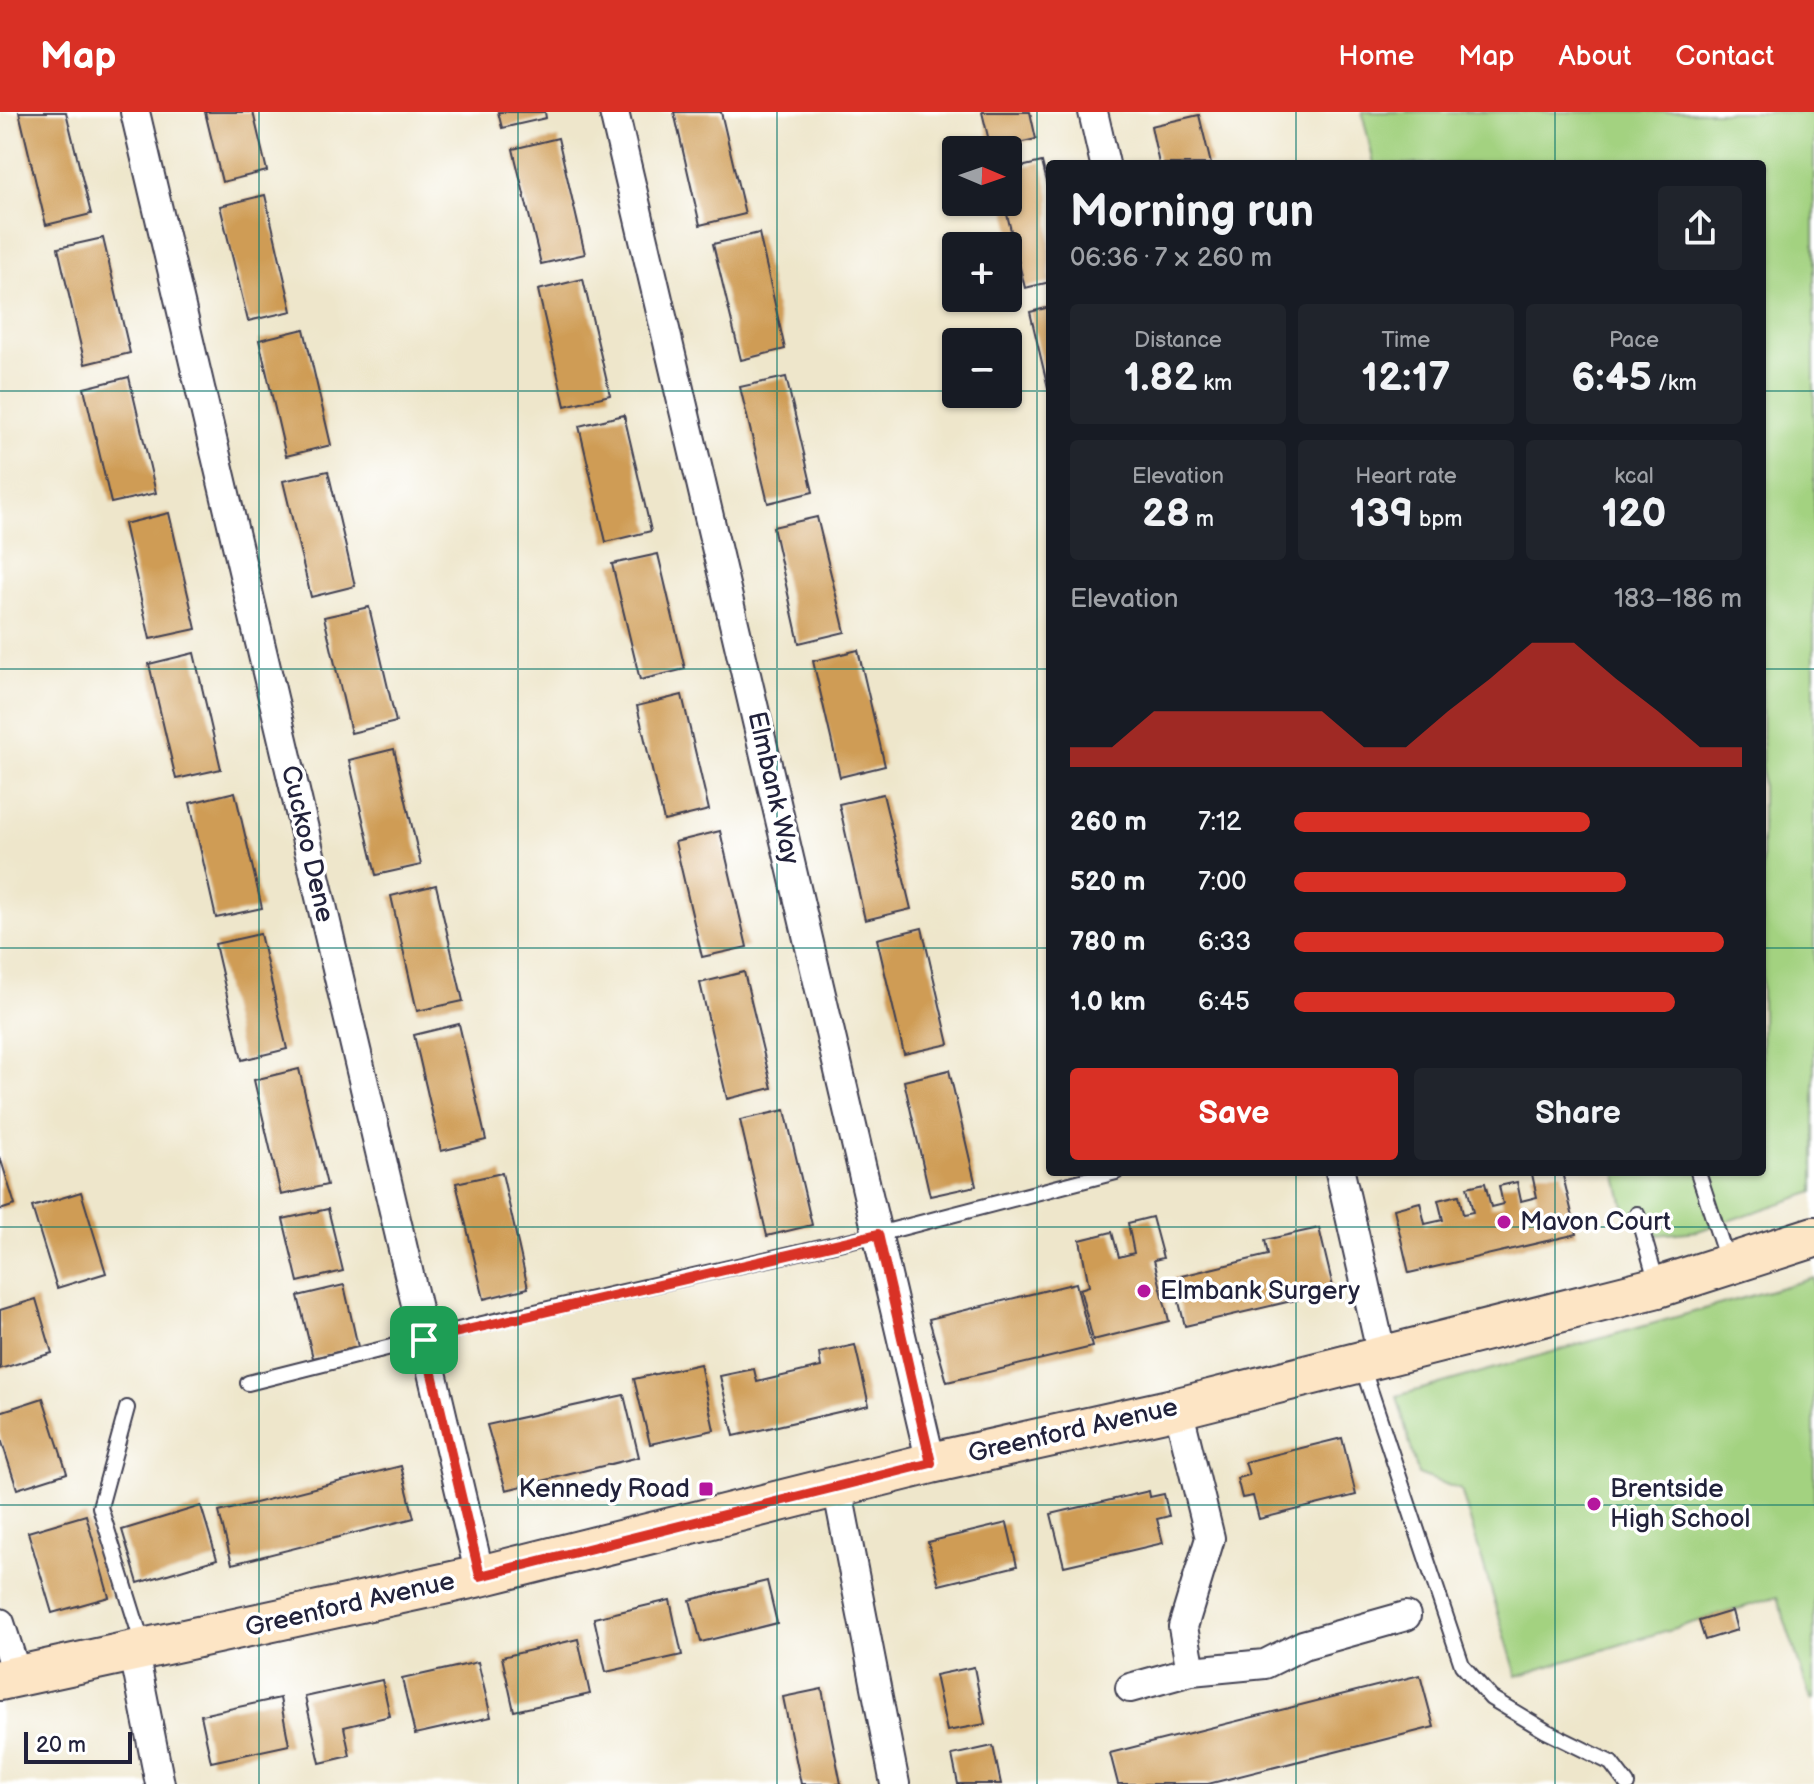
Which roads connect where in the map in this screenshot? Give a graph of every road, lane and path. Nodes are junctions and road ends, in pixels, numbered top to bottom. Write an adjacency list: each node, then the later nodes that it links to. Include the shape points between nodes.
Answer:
1 (135, 112): 13 (street, Cuckoo Dene)
2 (614, 112): 9 (street, Elmbank Way)
3 (1093, 112): 4 (street)
4 (1104, 160)
5 (1101, 1176): 9 (lane)
6 (1341, 1176): 14 (street)
7 (1699, 1176): 11 (lane)
8 (1637, 1214): 12 (lane)
9 (878, 1234): 13 (lane); 18 (street, Elmbank Way)
10 (1814, 1237): 11 (street, Greenford Avenue)
11 (1729, 1263): 12 (street, Greenford Avenue)
12 (1658, 1287): 14 (street, Greenford Avenue)
13 (424, 1340): 15 (lane); 20 (street, Cuckoo Dene)
14 (1371, 1359): 17 (street, Greenford Avenue); 29 (lane, via 1462,1665 1491,1698 1611,1763)
15 (248, 1383)
16 (127, 1408): 23 (lane, via 100,1507)
17 (1178, 1408): 18 (street, Greenford Avenue); 24 (street, via 1210,1538 1183,1627)
18 (931, 1463): 19 (street, Greenford Avenue)
19 (837, 1487): 20 (street, Greenford Avenue); 28 (street)
20 (480, 1576): 23 (street, Greenford Avenue)
21 (1406, 1616): 24 (street, via 1303,1645 1265,1664)
22 (0, 1623): 25 (street)
23 (140, 1652): 25 (street, Greenford Avenue); 27 (street)
24 (1191, 1671): 26 (street)
25 (9, 1678)
26 (1130, 1688)
27 (160, 1784)
28 (895, 1784)
29 (1627, 1784)

